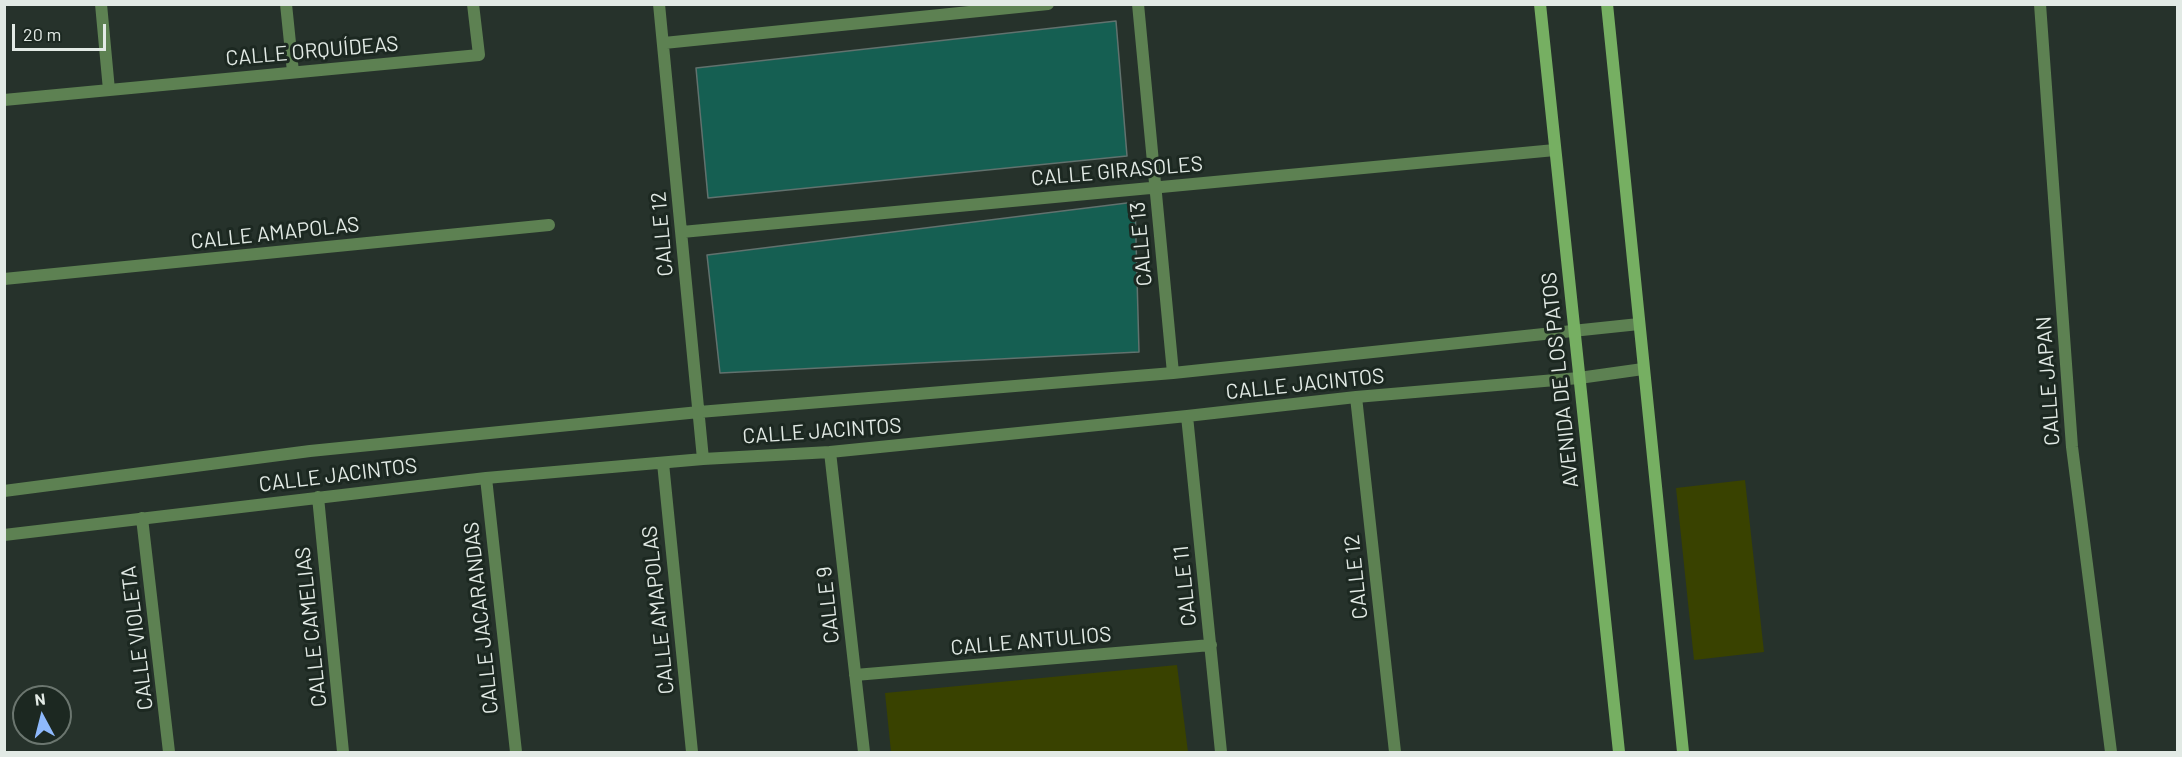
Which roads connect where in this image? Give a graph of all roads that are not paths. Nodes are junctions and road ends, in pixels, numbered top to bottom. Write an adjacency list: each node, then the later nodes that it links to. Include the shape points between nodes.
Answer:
1 (101, 4): 12 (street)
2 (286, 4): 11 (street)
3 (473, 4): 11 (street, CALLE ORQUÍDEAS, via 479,55)
4 (659, 4): 10 (street, CALLE 12)
5 (1048, 4): 10 (street)
6 (1137, 4): 15 (street, CALLE 13)
7 (1540, 4): 14 (street, AVENIDA DE LOS PATOS)
8 (1607, 4): 19 (street)
9 (2040, 4): 46 (street, CALLE JAPAN, via 2072,447)
10 (664, 43): 17 (street, CALLE 12)
11 (293, 72): 12 (street, CALLE ORQUÍDEAS)
12 (109, 90): 13 (street, CALLE ORQUÍDEAS)
13 (4, 100)
14 (1555, 150): 15 (street, CALLE GIRASOLES); 20 (street, AVENIDA DE LOS PATOS)
15 (1155, 187): 17 (street, CALLE GIRASOLES); 22 (street, CALLE 13)
16 (549, 225): 18 (street, CALLE AMAPOLAS)
17 (682, 232): 25 (street, CALLE 12)
18 (4, 279)
19 (1639, 324): 20 (street, CALLE JACINTOS); 21 (street)
20 (1575, 329): 22 (street, CALLE JACINTOS); 23 (street, AVENIDA DE LOS PATOS)
21 (1644, 369): 23 (street, CALLE JACINTOS); 45 (street)
22 (1173, 373): 25 (street, CALLE JACINTOS)
23 (1579, 378): 24 (street, CALLE JACINTOS); 44 (street, AVENIDA DE LOS PATOS)
24 (1356, 397): 26 (street, CALLE JACINTOS); 43 (street, CALLE 12)
25 (699, 412): 28 (street, CALLE 12); 31 (street, CALLE JACINTOS, via 310,451)
26 (1187, 416): 27 (street, CALLE JACINTOS); 35 (street, CALLE 11)
27 (830, 452): 28 (street, CALLE JACINTOS); 36 (street, CALLE 9)
28 (703, 459): 29 (street, CALLE JACINTOS)
29 (663, 463): 30 (street, CALLE JACINTOS); 40 (street, CALLE AMAPOLAS)
30 (486, 478): 32 (street, CALLE JACINTOS); 39 (street, CALLE JACARANDAS)
31 (4, 491)
32 (318, 497): 33 (street, CALLE JACINTOS); 38 (street, CALLE CAMELIAS)
33 (142, 518): 34 (street, CALLE JACINTOS); 37 (street, CALLE VIOLETA)
34 (4, 535)
35 (1211, 645): 36 (street, CALLE ANTULIOS); 42 (street, CALLE 11)
36 (855, 675): 41 (street, CALLE 9)
37 (169, 753)
38 (342, 753)
39 (516, 753)
40 (692, 753)
41 (864, 753)
42 (1221, 753)
43 (1395, 753)
44 (1619, 753)
45 (1683, 753)
46 (2111, 753)

